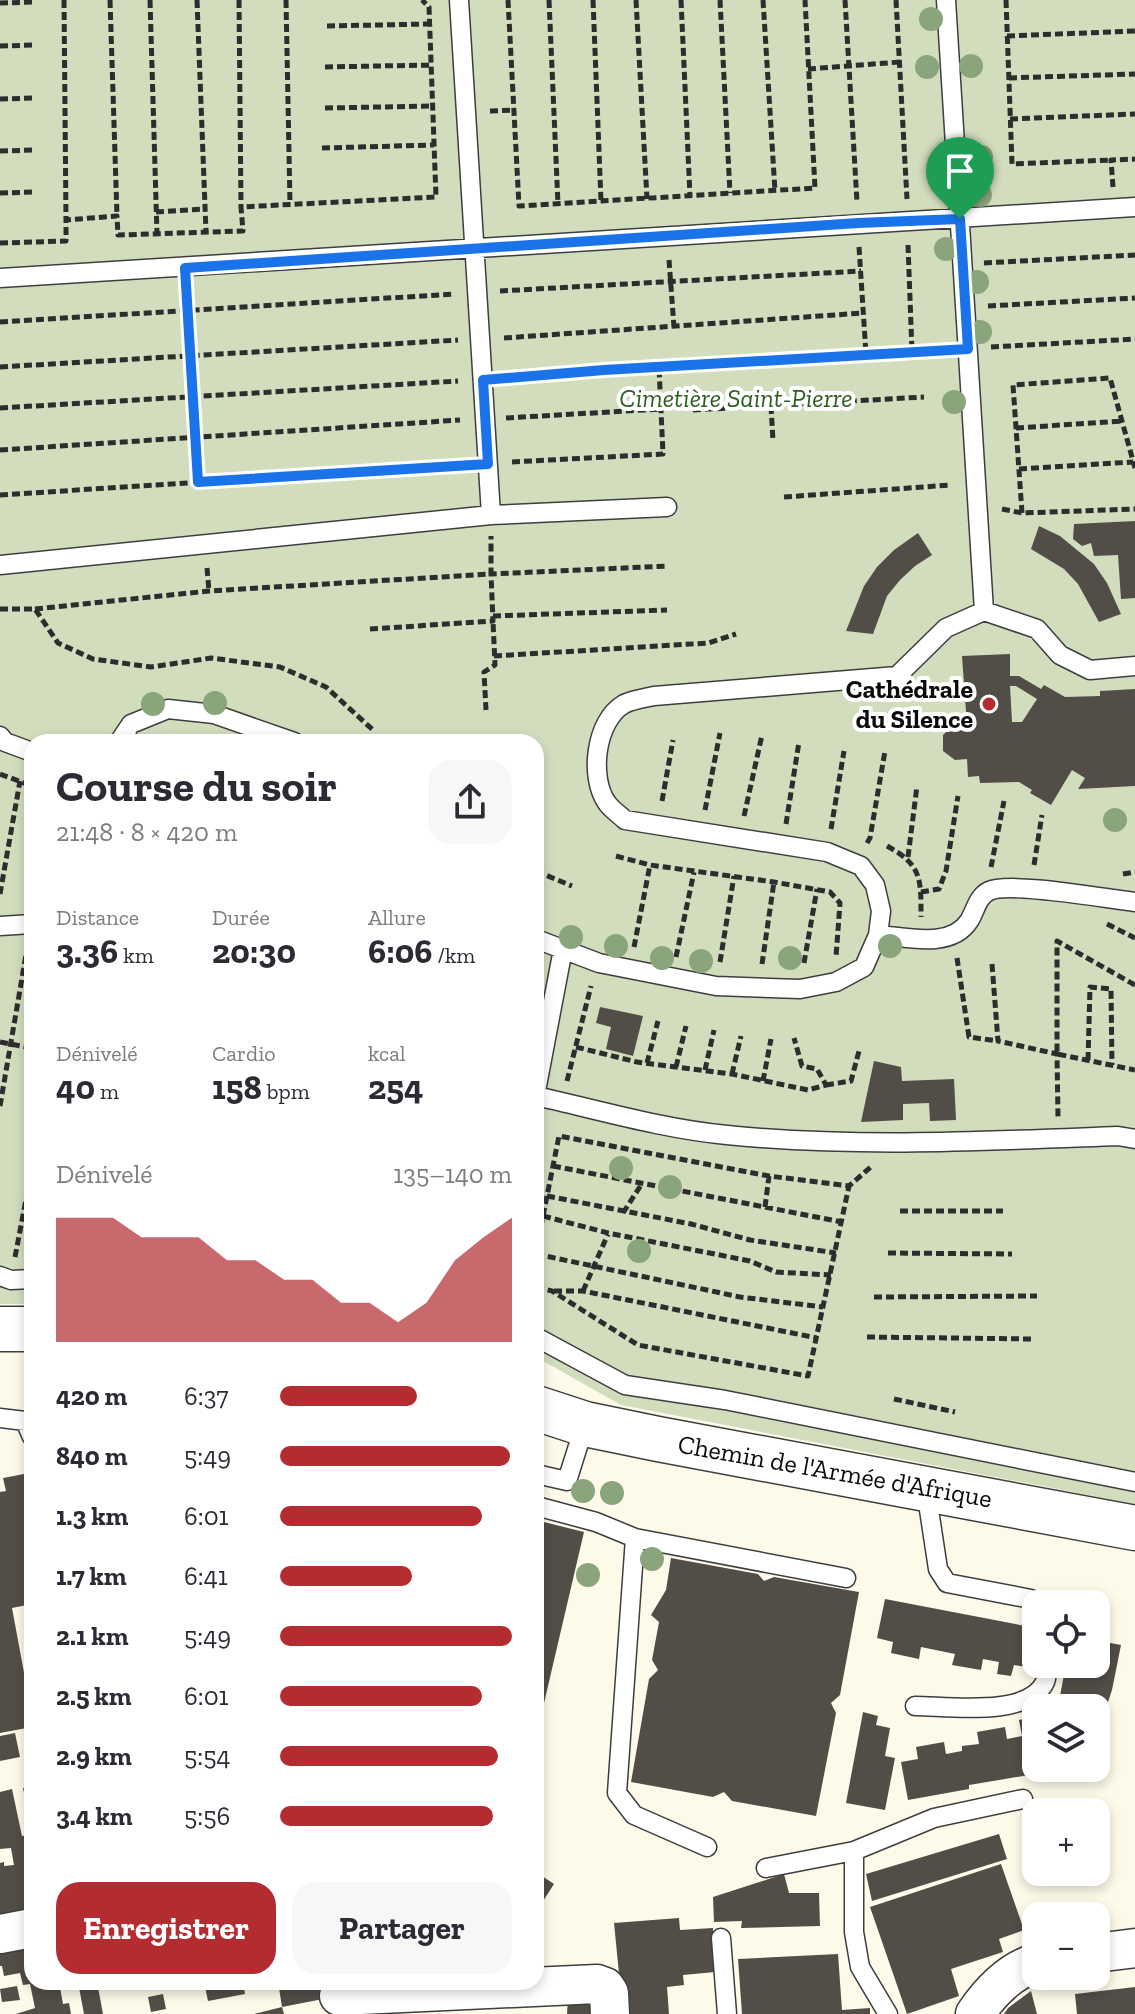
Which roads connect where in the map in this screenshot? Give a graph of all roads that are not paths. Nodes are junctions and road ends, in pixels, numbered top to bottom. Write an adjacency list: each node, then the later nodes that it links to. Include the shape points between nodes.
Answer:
1 (459, 0): 5 (lane)
2 (946, 0): 4 (lane)
3 (1135, 207): 4 (lane)
4 (960, 219): 5 (lane); 11 (lane)
5 (474, 248): 6 (lane); 8 (lane)
6 (0, 278)
7 (667, 507): 8 (lane)
8 (491, 515): 9 (lane)
9 (0, 564): 10 (lane)
10 (0, 573)
11 (984, 611): 12 (lane, via 1037,629 1060,655 1090,670); 20 (lane, via 946,628 897,676 654,696 623,704 608,720 599,747 598,781 607,803 625,820 827,852 861,866 875,885 881,911)
12 (1135, 666)
13 (124, 734): 14 (lane, via 131,724 168,709 214,714)
14 (271, 734)
15 (0, 736): 16 (lane)
16 (24, 749)
17 (1135, 902): 20 (lane, via 1013,887 991,890 980,898 960,933 946,938)
18 (24, 924): 19 (lane)
19 (0, 926)
20 (878, 935): 22 (lane, via 864,967 836,982 800,989 672,979)
21 (544, 942): 22 (lane)
22 (563, 949): 23 (lane)
23 (544, 1050)
24 (544, 1096): 25 (lane, via 726,1135 887,1144)
25 (1135, 1139)
26 (0, 1329): 27 (street)
27 (24, 1329)
28 (544, 1341): 34 (lane, via 625,1385)
29 (544, 1411): 32 (street, Chemin de l'Armée d'Afrique)
30 (0, 1418): 31 (lane)
31 (24, 1421)
32 (585, 1424): 33 (lane, via 567,1481); 35 (street, Chemin de l'Armée d'Afrique)
33 (544, 1476)
34 (1135, 1482)
35 (926, 1488): 37 (street, Chemin de l'Armée d'Afrique); 40 (lane, via 938,1569 947,1583)
36 (544, 1508): 38 (lane)
37 (1135, 1528)
38 (635, 1538): 39 (lane); 44 (lane, via 617,1793 634,1815)
39 (846, 1578)
40 (1022, 1597)
41 (1046, 1678): 42 (lane, via 1023,1702 994,1708)
42 (915, 1706)
43 (1022, 1799): 45 (lane, via 934,1818)
44 (707, 1847)
45 (854, 1851): 46 (lane); 58 (lane, via 854,1932 860,1967)
46 (766, 1868)
47 (24, 1930): 48 (street)
48 (0, 1934)
49 (721, 1938): 57 (lane)
50 (1135, 1948): 51 (street)
51 (1110, 1951)
52 (1022, 1969): 59 (street, via 992,1989)
53 (544, 1987): 56 (street, via 605,1987)
54 (478, 1990): 55 (street)
55 (339, 1997)
56 (610, 2014)
57 (727, 2014)
58 (888, 2014)
59 (975, 2014)

